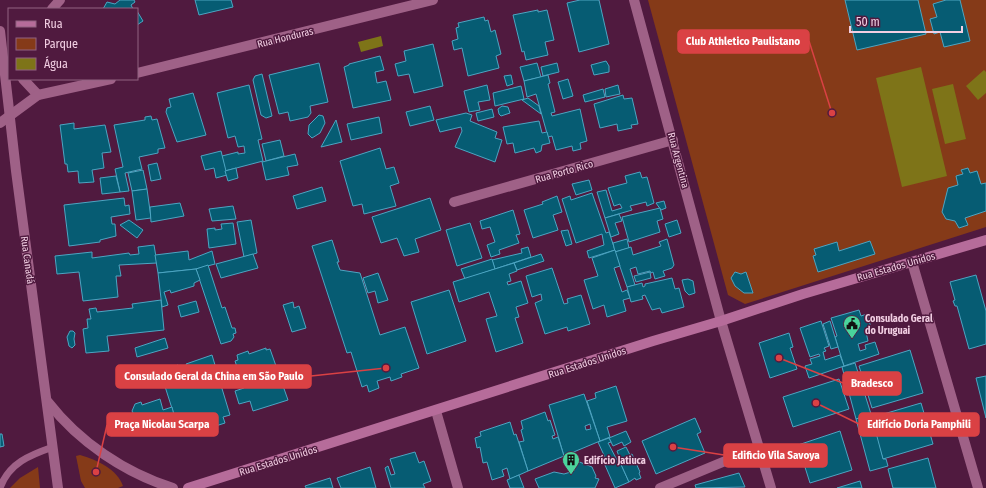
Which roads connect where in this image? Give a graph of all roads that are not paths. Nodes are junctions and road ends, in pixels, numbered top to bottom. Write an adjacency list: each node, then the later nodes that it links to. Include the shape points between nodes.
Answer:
1 (60, 0): 4 (street)
2 (433, 0): 8 (street, Rua Honduras)
3 (634, 0): 14 (street, Rua Argentina)
4 (53, 8)
5 (0, 31): 6 (street, Rua Canadá)
6 (6, 50): 7 (street, Rua Canadá)
7 (4, 61): 12 (street, Rua Canadá)
8 (138, 73)
9 (24, 80): 11 (street)
10 (106, 80): 11 (street)
11 (38, 95): 12 (street)
12 (10, 114): 13 (street); 19 (street, Rua Canadá)
13 (0, 122)
14 (673, 140): 15 (street, Rua Porto Rico); 18 (street, Rua Argentina)
15 (454, 202)
16 (986, 240): 17 (main road, Rua Estados Unidos)
17 (912, 262): 18 (main road, Rua Estados Unidos); 30 (street)
18 (721, 321): 20 (main road, Rua Estados Unidos); 22 (street, Rua Argentina)
19 (48, 401): 21 (street, Rua Canadá); 25 (street, via 67,423 101,452 139,474)
20 (436, 411): 26 (main road, Rua Estados Unidos); 27 (street)
21 (53, 447): 23 (lane, via 28,455 12,468); 24 (street, Rua Canadá)
22 (759, 447): 28 (street); 29 (street, Rua Argentina)
23 (0, 488)
24 (58, 488)
25 (173, 488)
26 (188, 488)
27 (458, 488)
28 (660, 488)
29 (771, 488)
30 (978, 488)

